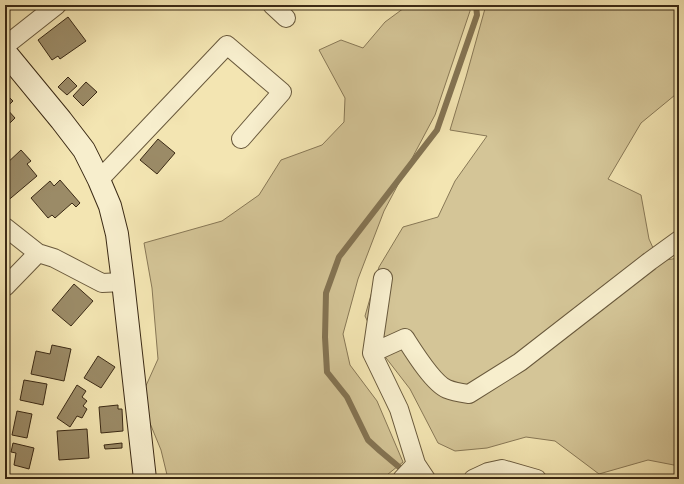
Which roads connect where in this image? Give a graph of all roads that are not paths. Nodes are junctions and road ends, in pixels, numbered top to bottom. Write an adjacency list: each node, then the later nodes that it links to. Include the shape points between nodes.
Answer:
1 (57, 5): 4 (street)
2 (272, 5): 3 (street)
3 (286, 18)
4 (5, 46)
5 (5, 52): 7 (street, via 84,150)
6 (241, 139): 7 (street, via 282,92 227,45)
7 (99, 180): 12 (street, via 110,206)
8 (5, 227): 10 (street)
9 (679, 240): 14 (street, via 520,362 469,394 446,389 437,382 405,338)
10 (38, 253): 12 (street, via 54,258 102,283); 13 (street)
11 (383, 278): 14 (street)
12 (123, 282): 16 (street)
13 (5, 287)
14 (372, 353): 15 (street, via 399,409)
15 (416, 464): 17 (street); 18 (street)
16 (145, 479)
17 (402, 479)
18 (426, 479)
19 (473, 479): 20 (street, via 488,472 502,470)
20 (537, 479)

